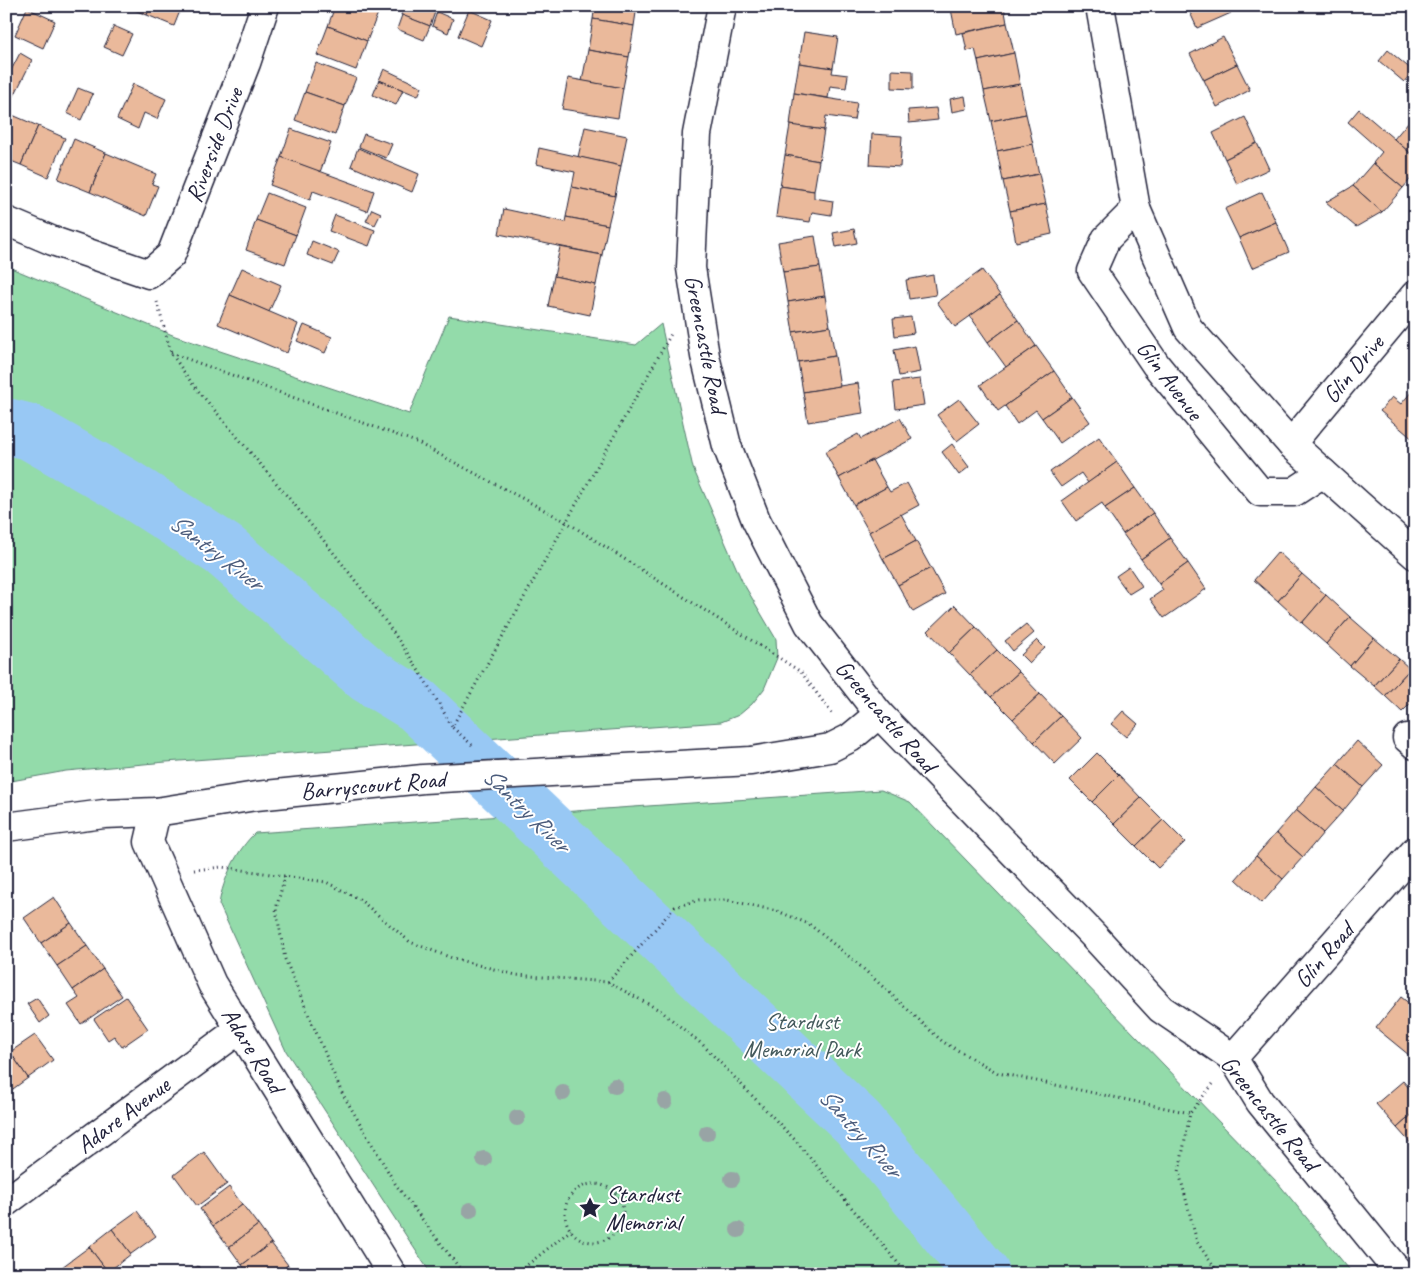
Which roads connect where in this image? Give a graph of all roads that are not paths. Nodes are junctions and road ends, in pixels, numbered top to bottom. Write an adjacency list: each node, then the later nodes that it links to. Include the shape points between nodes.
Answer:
1 (265, 6): 5 (street, Riverside Drive, via 172,255 149,274)
2 (722, 6): 10 (street, Greencastle Road, via 697,134 691,268 700,328 727,446 756,520 809,624)
3 (1100, 6): 4 (street, Glin Avenue)
4 (1136, 208): 7 (street, Glin Avenue, via 1188,328); 8 (street, Glin Avenue, via 1106,238 1092,271 1156,365 1260,492 1294,492)
5 (6, 221)
6 (1415, 295): 7 (street, Glin Drive)
7 (1291, 444): 8 (street, Glin Avenue)
8 (1323, 473): 9 (street, Glin Avenue)
9 (1415, 555)
10 (879, 714): 11 (street, Barryscourt Road, via 850,738 830,748 751,761 458,778 256,796); 15 (street, Greencastle Road, via 1161,1009)
11 (156, 812): 12 (street, Barryscourt Road, via 104,814); 14 (street, Adare Road, via 149,842 212,984)
12 (6, 827)
13 (1415, 851): 15 (street, Glin Road)
14 (240, 1029): 16 (street, Adare Avenue); 17 (street, Adare Road)
15 (1233, 1058): 18 (street, Greencastle Road, via 1260,1102)
16 (6, 1202)
17 (392, 1274)
18 (1400, 1274)

